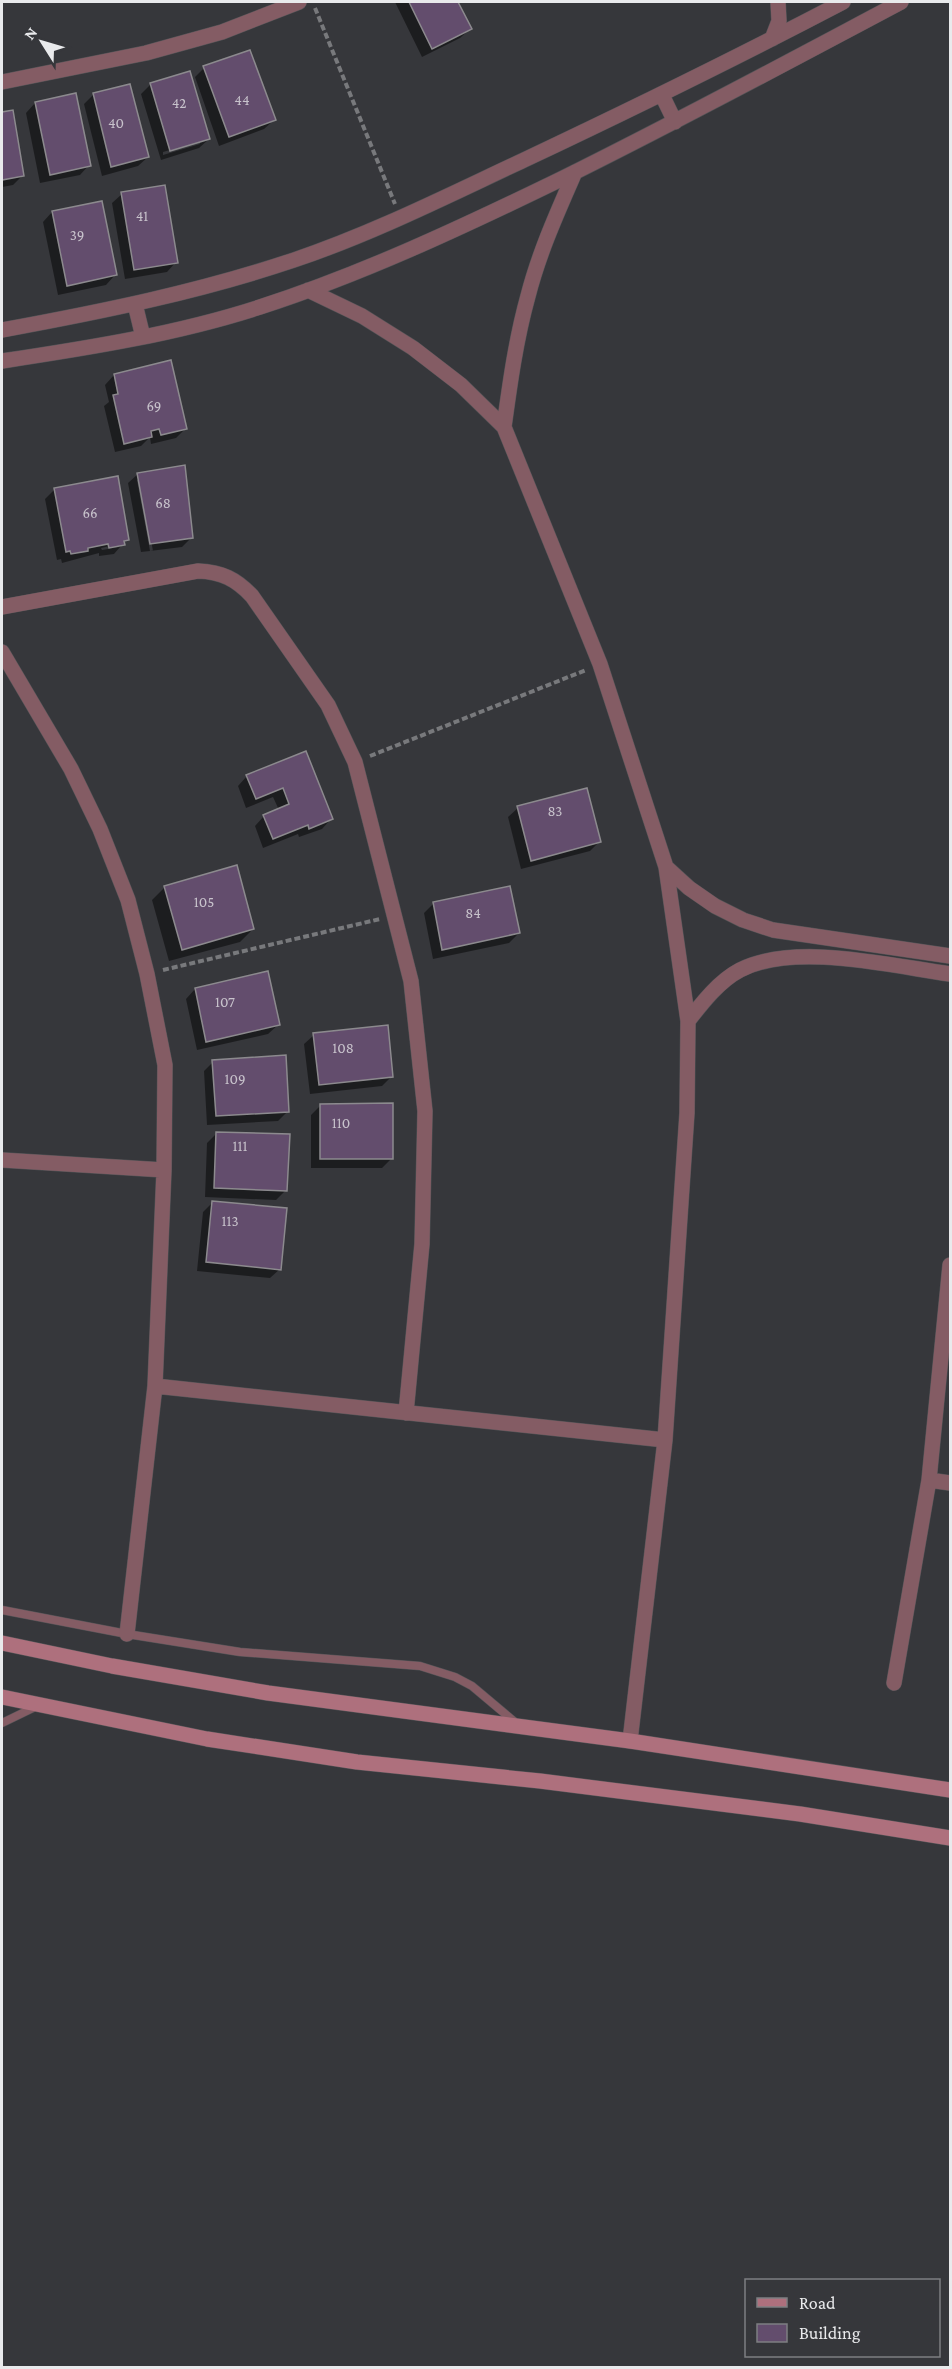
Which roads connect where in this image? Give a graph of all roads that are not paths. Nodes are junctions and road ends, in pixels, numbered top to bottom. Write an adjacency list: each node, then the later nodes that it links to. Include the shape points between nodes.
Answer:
1 (299, 2): 6 (street, via 222,32 146,53)
2 (778, 2): 5 (street, via 778,21)
3 (901, 2): 8 (street)
4 (836, 3): 5 (street)
5 (772, 39): 7 (street)
6 (2, 82)
7 (662, 95): 8 (street); 11 (street, via 401,218 295,259)
8 (675, 122): 9 (street)
9 (575, 172): 10 (street, via 394,257); 15 (street, via 548,233 528,296 513,361)
10 (308, 290): 13 (street); 15 (street, via 362,316 413,348)
11 (135, 304): 12 (street); 13 (street)
12 (2, 330)
13 (143, 337): 14 (street)
14 (2, 360)
15 (504, 427): 18 (street, via 600,664)
16 (2, 607): 28 (street, via 198,571 226,575 252,596 328,705 355,762 411,981 425,1112 422,1244)
17 (2, 652): 25 (street, via 71,769 128,900 165,1065)
18 (666, 867): 19 (street, via 688,888 743,920); 23 (street)
19 (814, 938): 20 (street); 21 (street)
20 (812, 956): 22 (street); 23 (street, via 774,959 740,970 715,990)
21 (951, 956)
22 (951, 975)
23 (688, 1021): 29 (street, via 687,1113)
24 (2, 1160): 25 (street)
25 (164, 1170): 27 (street)
26 (951, 1265): 30 (street)
27 (155, 1386): 28 (street); 33 (street)
28 (406, 1413): 29 (street)
29 (665, 1440): 40 (street)
30 (929, 1480): 31 (street); 35 (street)
31 (951, 1483)
32 (2, 1610): 33 (lane)
33 (127, 1634): 39 (lane, via 240,1652 420,1666 472,1686)
34 (2, 1643): 39 (street, via 198,1682)
35 (894, 1683)
36 (2, 1697): 37 (street)
37 (41, 1705): 38 (lane); 42 (street, via 207,1739 345,1761 800,1814)
38 (2, 1723)
39 (522, 1728): 40 (street)
40 (630, 1741): 41 (street)
41 (951, 1790)
42 (951, 1838)

